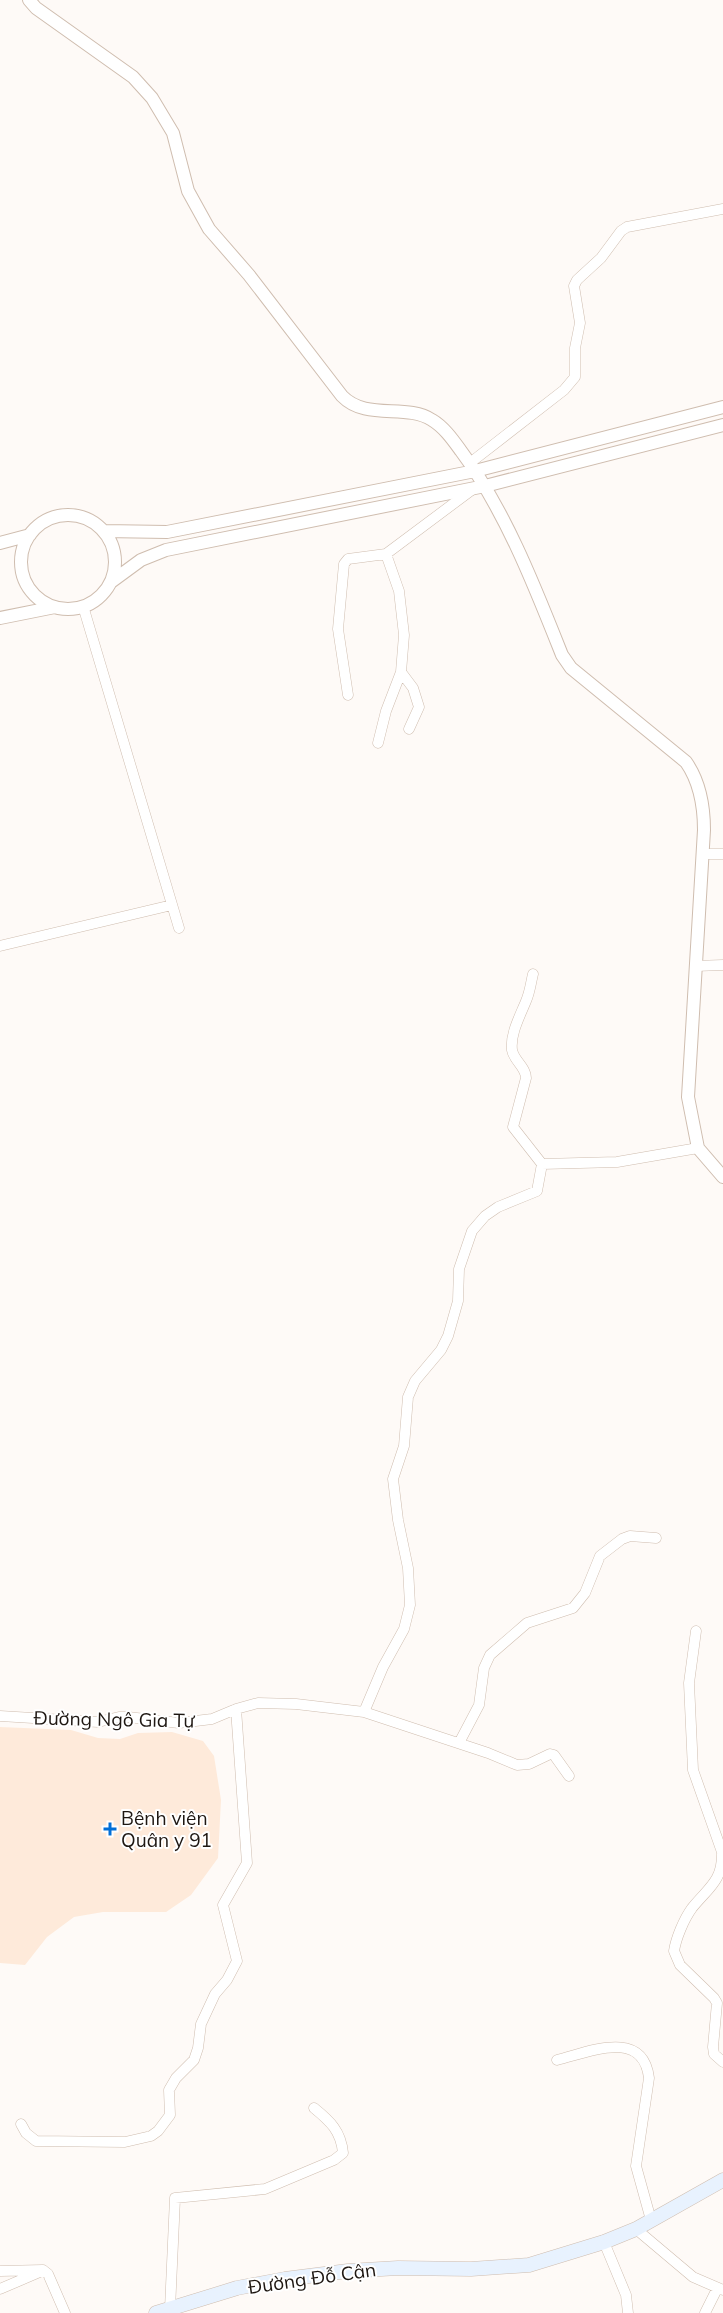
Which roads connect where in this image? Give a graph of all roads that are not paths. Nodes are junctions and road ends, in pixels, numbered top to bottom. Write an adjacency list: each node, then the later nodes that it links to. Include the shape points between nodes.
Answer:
1 (29, 0): 5 (street, via 133,77 152,98 174,134 188,191 209,230 249,275 349,404 432,419)
2 (723, 208): 5 (street, via 621,230 601,258 574,286 580,323 575,348 575,376 564,390)
3 (723, 407): 5 (street)
4 (723, 425): 6 (street)
5 (473, 467): 6 (street); 7 (street, via 167,532)
6 (479, 487): 10 (street); 11 (street, via 166,550 141,560); 19 (street, via 497,506 571,668 692,770 701,793)
7 (104, 531): 8 (street, via 87,519 66,515 46,521); 11 (street, via 113,547 116,564)
8 (30, 534): 9 (street); 13 (street, via 22,555 24,577 41,600)
9 (0, 543)
10 (386, 554): 15 (street, via 401,600 404,625); 16 (street, via 348,559 344,564 338,629)
11 (111, 582): 12 (street, via 100,597)
12 (83, 606): 13 (street); 21 (street)
13 (55, 607): 14 (street)
14 (0, 618)
15 (401, 672): 17 (street, via 413,688 419,708); 18 (street)
16 (348, 695)
17 (409, 729)
18 (378, 743)
19 (702, 854): 20 (street); 24 (street)
20 (723, 854)
21 (172, 905): 22 (street); 23 (street)
22 (179, 928)
23 (0, 946)
24 (695, 966): 25 (street); 27 (street, via 688,1097)
25 (723, 966)
26 (533, 974): 28 (street, via 513,1044 513,1054 526,1078 514,1126)
27 (698, 1148): 28 (street, via 617,1162); 29 (street)
28 (542, 1164): 33 (street, via 537,1191 498,1207 481,1219 469,1237 460,1269 458,1301 445,1344 415,1382 408,1398 406,1439 393,1479 408,1568 410,1605 404,1629)
29 (723, 1177)
30 (656, 1538): 35 (street, via 630,1536 622,1539 600,1556 585,1593 573,1608 527,1623 490,1655 484,1668 479,1705)
31 (696, 1631): 38 (street, via 689,1683 693,1770 723,1862 719,1878 688,1913 674,1952 680,1965 714,1998 713,2047 714,2054)
32 (236, 1709): 33 (street, Đường Ngô Gia Tự, via 258,1704 296,1704); 34 (street, Đường Ngô Gia Tự, via 212,1718 179,1723 128,1717 98,1722); 40 (street, via 247,1862 223,1904 237,1961 215,1994 201,2024 194,2060 169,2090 170,2115 151,2136 125,2142 36,2142 26,2134)
33 (364, 1712): 35 (street, Đường Ngô Gia Tự)
34 (0, 1716)
35 (459, 1743): 36 (street, Đường Ngô Gia Tự, via 523,1766 550,1754)
36 (569, 1776)
37 (557, 2060): 42 (street, via 617,2047 642,2055 648,2066 649,2078 636,2166)
38 (723, 2062)
39 (314, 2108): 49 (street, via 334,2125 342,2142 343,2153 334,2160 265,2189 175,2198)
40 (21, 2124)
41 (723, 2180): 42 (main road, Đường Đỗ Cận)
42 (651, 2220): 43 (main road, Đường Đỗ Cận)
43 (636, 2229): 44 (main road, Đường Đỗ Cận); 48 (street, via 680,2268)
44 (604, 2242): 49 (main road, Đường Đỗ Cận, via 528,2265 359,2269 285,2279 237,2288); 52 (street, via 626,2295)
45 (43, 2270): 46 (street); 47 (street); 50 (street, via 48,2274)
46 (0, 2271)
47 (0, 2289)
48 (720, 2290): 53 (street)
49 (170, 2309): 51 (main road, Đường Đỗ Cận)
50 (65, 2313)
51 (156, 2313)
52 (628, 2313)
53 (705, 2313)

